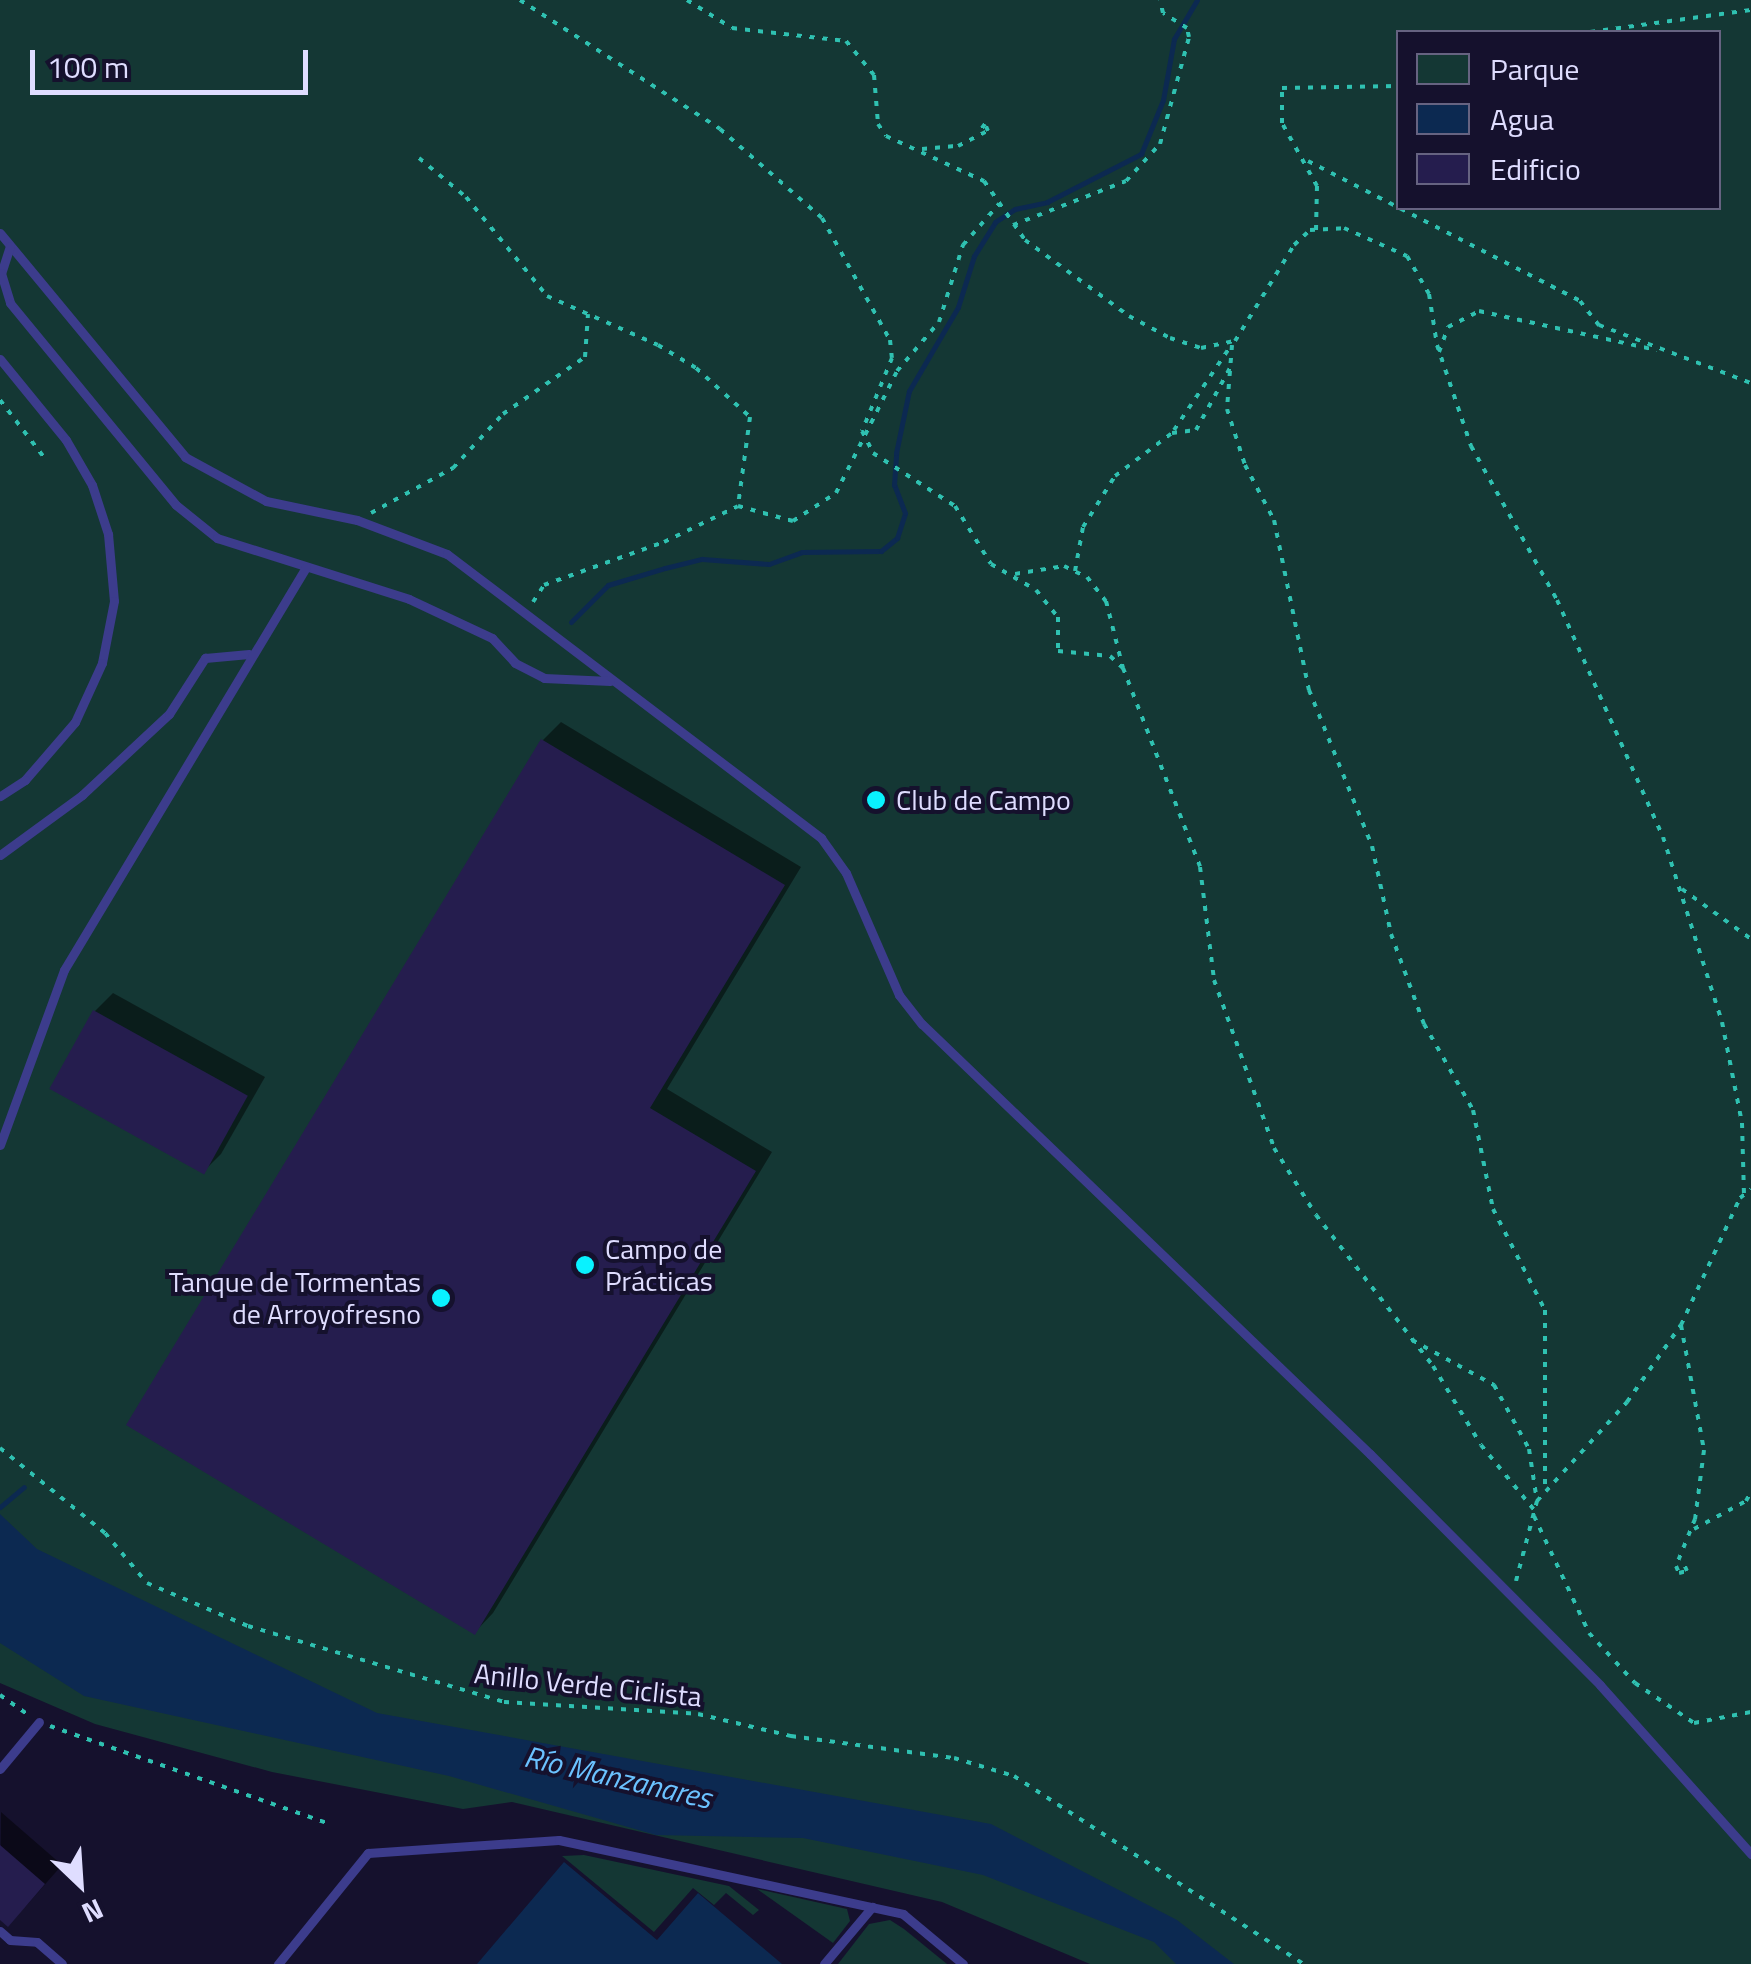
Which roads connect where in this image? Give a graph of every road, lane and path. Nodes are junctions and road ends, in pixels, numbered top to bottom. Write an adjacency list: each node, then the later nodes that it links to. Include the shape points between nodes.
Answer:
1 (520, 0): 27 (path, via 720,130 822,218 890,340 892,358)
2 (686, 0): 8 (path, via 732,28 846,40 874,74 878,124 886,136)
3 (1160, 0): 14 (path, via 1163,12 1186,28 1172,109 1146,166 1101,195)
4 (1751, 10): 5 (path)
5 (1605, 30)
6 (1396, 86): 10 (path, via 1282,88 1282,124)
7 (978, 132): 8 (path, via 958,146)
8 (918, 149): 11 (path, via 984,181)
9 (418, 158): 18 (path, via 466,196 547,296)
10 (1308, 161): 12 (path); 15 (path, via 1317,186)
11 (999, 203): 14 (path); 27 (path, via 963,245 939,322 897,371)
12 (1396, 206)
13 (1403, 210): 20 (path, via 1580,301 1599,325)
14 (1013, 225): 19 (path, via 1129,316 1202,348)
15 (1316, 230): 19 (path, via 1294,245); 21 (path, via 1344,228 1376,237 1407,256 1429,294)
16 (0, 233): 17 (lane)
17 (10, 246): 30 (lane, via 185,457 266,501); 31 (lane, via 0,274 10,303 176,506 217,538)
18 (588, 314): 29 (path, via 696,368 750,417); 30 (path, via 585,357 502,414 453,468)
19 (1232, 343): 23 (path); 26 (path)
20 (1662, 351): 21 (path, via 1479,311 1448,327); 24 (path)
21 (1439, 352): 40 (path, via 1471,446 1557,600)
22 (0, 359): 38 (lane, via 66,440 92,484 108,534 114,600 102,664 75,722 25,780)
23 (1232, 364): 26 (path, via 1196,430); 48 (path, via 1227,409 1245,465 1274,520 1310,690 1372,846 1392,934 1424,1024 1473,1110 1493,1210 1545,1310)
24 (1751, 383)
25 (0, 400): 28 (path)
26 (1172, 433): 32 (path, via 1115,476 1083,527)
27 (864, 436): 29 (path, via 836,493 793,521); 33 (path, via 885,467 907,472 954,506 991,564)
28 (43, 456)
29 (738, 506): 34 (path, via 664,542 544,585)
30 (357, 520): 34 (lane, via 447,554)
31 (306, 567): 35 (lane); 37 (lane, via 465,624 544,678)
32 (1075, 571): 33 (path, via 1064,566); 36 (path, via 1106,600)
33 (1016, 574): 36 (path, via 1058,617 1058,651 1110,656)
34 (527, 610): 37 (lane)
35 (249, 654): 39 (lane, via 206,658 169,714 82,795); 42 (lane, via 64,970)
36 (1124, 668): 46 (path, via 1200,866 1214,980 1252,1098 1290,1179)
37 (610, 681): 54 (lane, via 820,838 846,873 900,996 922,1024)
38 (0, 796)
39 (0, 856)
40 (1679, 887): 41 (path); 44 (path, via 1722,1022 1742,1122)
41 (1751, 939)
42 (0, 1145)
43 (1751, 1188): 44 (path)
44 (1744, 1195): 45 (path)
45 (1681, 1325): 48 (path, via 1627,1402); 52 (path, via 1704,1450)
46 (1410, 1338): 50 (path, via 1494,1386 1529,1448); 51 (path)
47 (0, 1448): 67 (path, Anillo Verde Ciclista, via 105,1533 147,1584 248,1626 504,1702 698,1714 791,1736 954,1758 1014,1776)
48 (1545, 1492): 50 (path)
49 (1751, 1492): 52 (path)
50 (1537, 1502): 51 (path)
51 (1534, 1514): 54 (path, via 1522,1572); 56 (path, via 1589,1633 1635,1683 1694,1724)
52 (1692, 1530): 53 (path)
53 (1682, 1560)
54 (1507, 1592): 60 (lane)
55 (0, 1694): 57 (path)
56 (1751, 1712)
57 (39, 1722): 58 (lane); 59 (path)
58 (0, 1769)
59 (327, 1823)
60 (1751, 1854)
61 (872, 1908): 64 (lane, via 559,1840 368,1852); 65 (lane); 66 (lane, via 903,1914)
62 (0, 1932): 63 (lane, via 10,1940 37,1942)
63 (62, 1964)
64 (278, 1964)
65 (824, 1964)
66 (962, 1964)
67 (1303, 1964)

